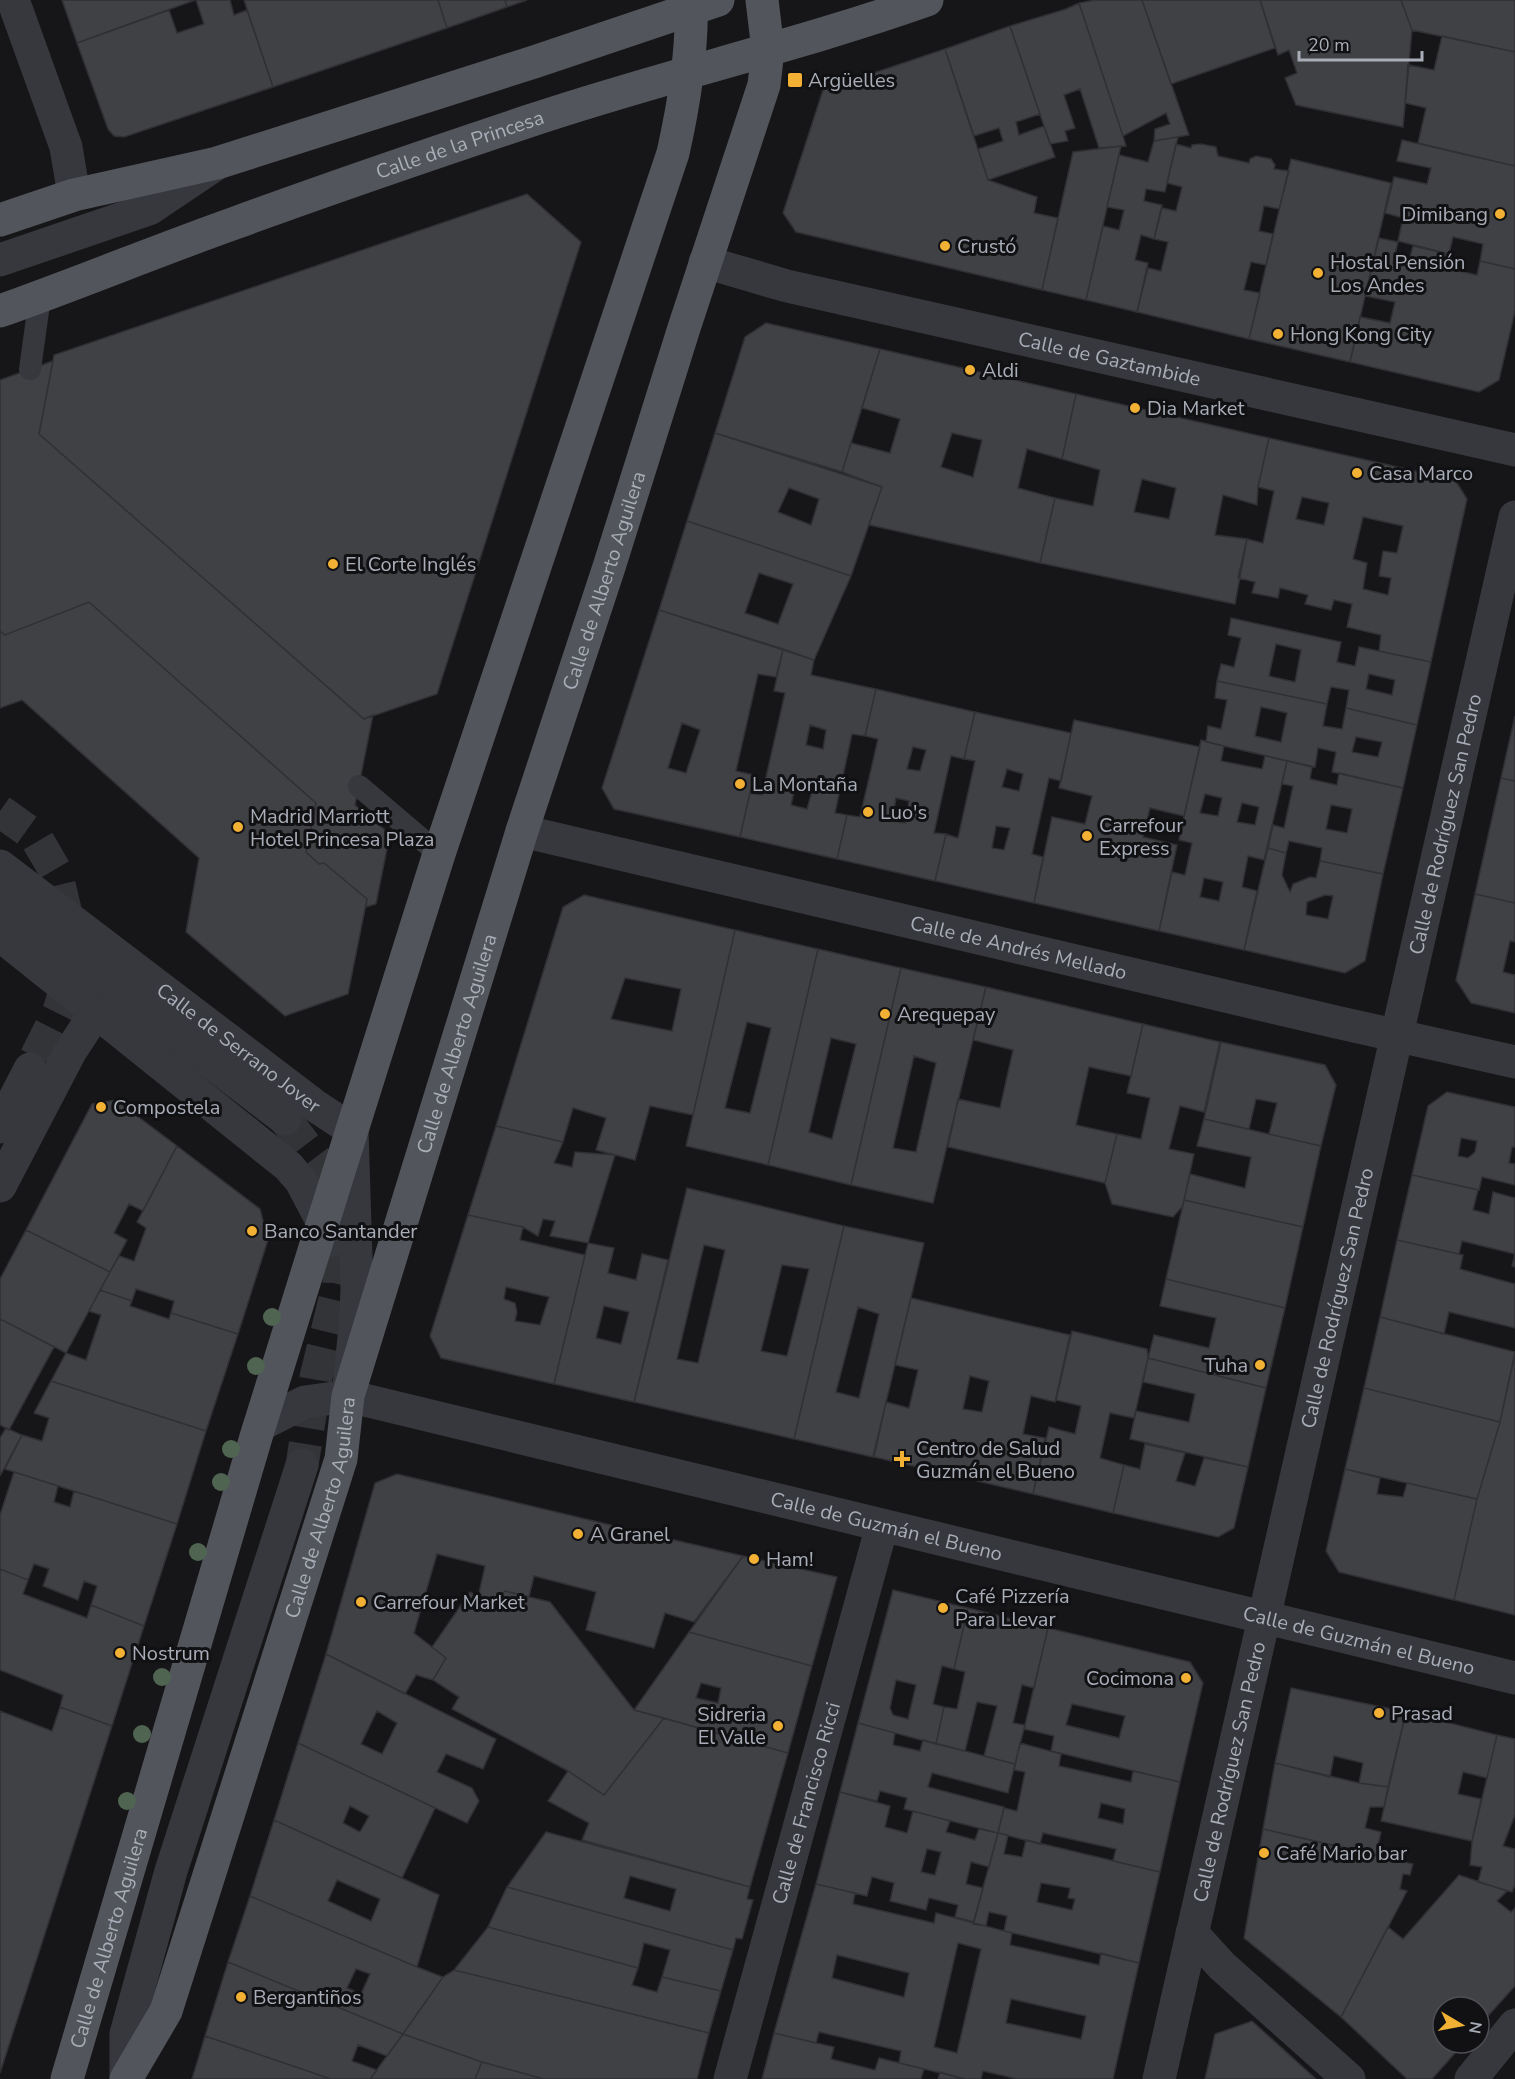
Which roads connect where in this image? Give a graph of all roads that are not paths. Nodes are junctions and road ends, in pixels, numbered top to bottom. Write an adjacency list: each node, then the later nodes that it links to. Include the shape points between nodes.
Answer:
1 (13, 0): 8 (street, via 66,147)
2 (762, 0): 5 (main road, Calle de Alberto Aguilera)
3 (927, 0): 5 (main road, Calle de la Princesa)
4 (700, 3): 6 (main road, Calle de Alberto Aguilera); 7 (main road, via 534,62)
5 (768, 50): 6 (main road, Calle de la Princesa); 11 (main road, Calle de Alberto Aguilera, via 764,85)
6 (687, 72): 12 (main road, Calle de la Princesa, via 530,120); 19 (main road, Calle de Alberto Aguilera, via 682,112 666,174)
7 (217, 163): 8 (main road); 10 (street, via 149,209)
8 (74, 195): 9 (main road)
9 (0, 220)
10 (0, 260)
11 (705, 262): 15 (street, Calle de Gaztambide, via 787,286); 18 (main road, Calle de Alberto Aguilera)
12 (40, 297): 13 (main road, Calle de la Princesa); 14 (lane)
13 (0, 310)
14 (30, 369)
15 (1515, 450)
16 (1515, 517): 24 (street, Calle de Rodríguez San Pedro)
17 (359, 786): 19 (lane)
18 (522, 831): 24 (street, Calle de Andrés Mellado); 33 (main road, Calle de Alberto Aguilera)
19 (439, 854): 29 (main road, Calle de Alberto Aguilera)
20 (0, 866): 29 (street, Calle de Serrano Jover)
21 (0, 901): 27 (street, Calle de Serrano Jover)
22 (0, 935): 23 (street)
23 (96, 1012): 30 (street, via 70,1052); 31 (street, via 288,1166 301,1181)
24 (1397, 1035): 25 (street, Calle de Andrés Mellado); 37 (street, Calle de Rodríguez San Pedro)
25 (1515, 1062)
26 (30, 1069): 28 (street)
27 (285, 1119)
28 (0, 1127)
29 (352, 1130): 31 (main road, Calle de Alberto Aguilera); 32 (street)
30 (0, 1186)
31 (322, 1221): 32 (street); 34 (main road, Calle de Alberto Aguilera)
32 (357, 1290): 33 (street)
33 (348, 1396): 34 (street, Calle de Guzmán el Bueno, via 304,1402); 36 (street, Calle de Guzmán el Bueno); 42 (main road, Calle de Alberto Aguilera, via 341,1459 166,2011)
34 (260, 1425): 41 (main road, Calle de Alberto Aguilera)
35 (302, 1465): 42 (street, Calle de Alberto Aguilera, via 171,1871 126,2034)
36 (882, 1526): 37 (street, Calle de Guzmán el Bueno); 43 (street, Calle de Francisco Ricci)
37 (1264, 1618): 38 (street, Calle de Guzmán el Bueno); 39 (street, Calle de Rodríguez San Pedro)
38 (1515, 1678)
39 (1192, 1933): 44 (street, Calle de Rodríguez San Pedro); 45 (street, via 1222,1966)
40 (1515, 2025): 46 (street)
41 (67, 2079)
42 (126, 2079)
43 (730, 2079)
44 (1159, 2079)
45 (1349, 2079)
46 (1471, 2079)

